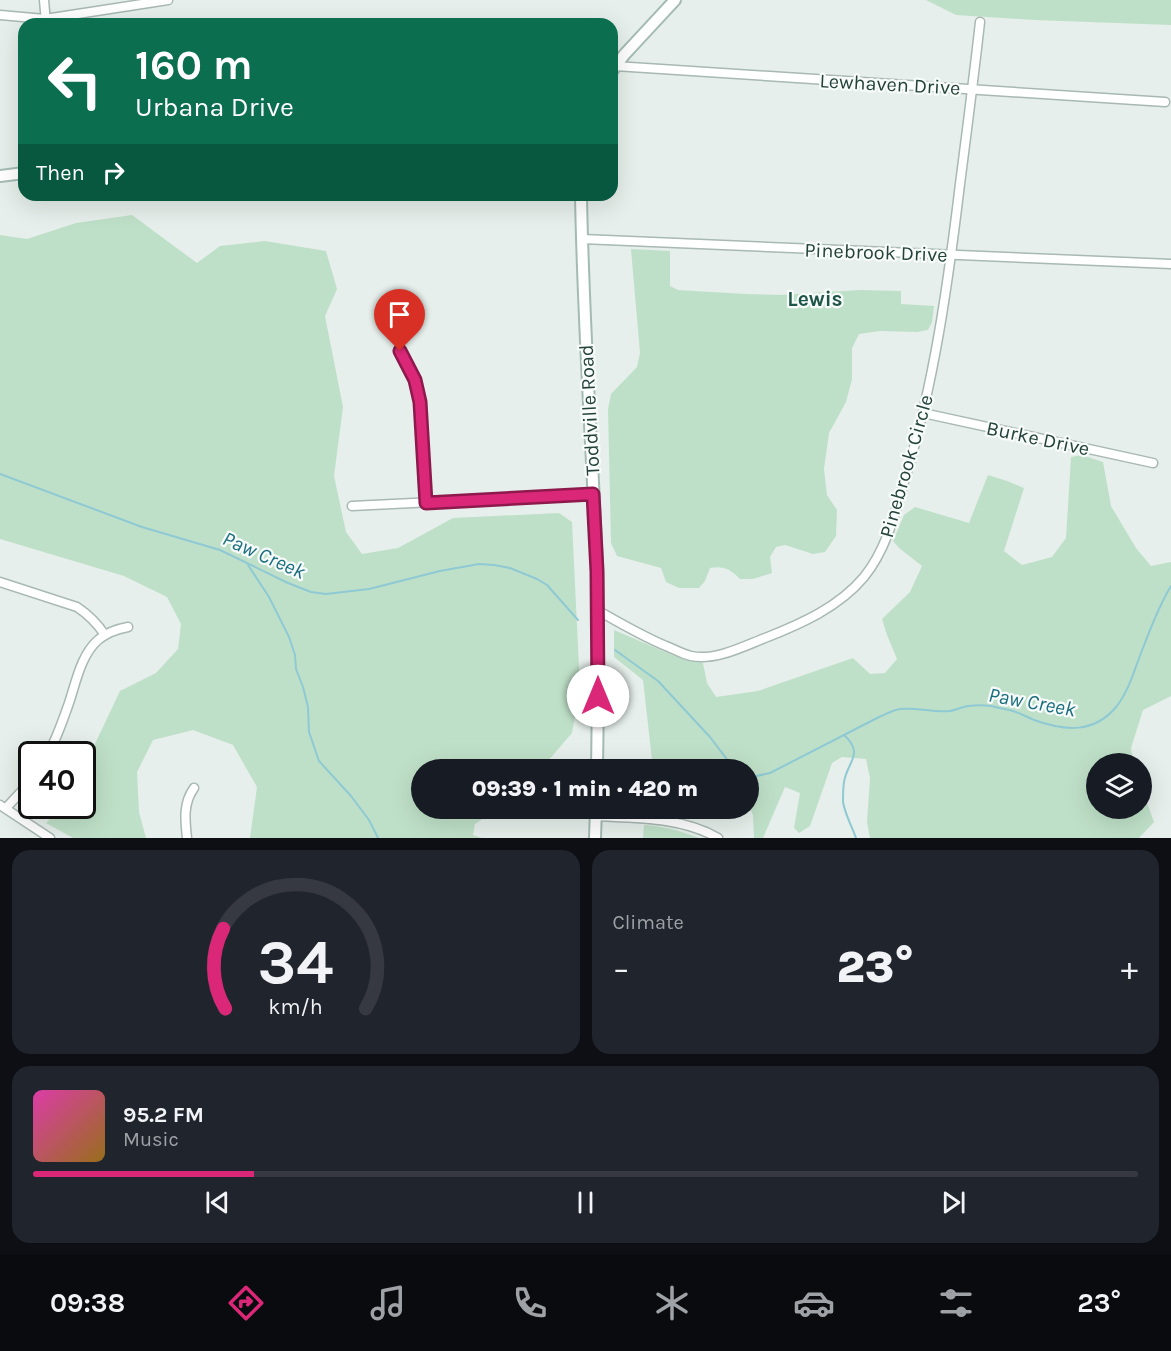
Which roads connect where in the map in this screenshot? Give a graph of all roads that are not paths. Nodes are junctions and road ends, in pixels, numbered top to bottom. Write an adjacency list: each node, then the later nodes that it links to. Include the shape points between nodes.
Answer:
1 (44, 0): 6 (street)
2 (168, 0): 7 (street)
3 (675, 0): 9 (street)
4 (0, 15): 5 (street)
5 (19, 18)
6 (45, 18)
7 (67, 18)
8 (980, 22): 11 (street, Pinebrook Circle)
9 (618, 62)
10 (618, 68): 11 (street, Lewhaven Drive)
11 (972, 89): 12 (street, Lewhaven Drive); 17 (street, Pinebrook Circle)
12 (1165, 102)
13 (18, 174): 14 (street)
14 (0, 176)
15 (581, 201): 16 (street, Toddville Road)
16 (582, 239): 17 (street, Pinebrook Drive); 22 (street, Toddville Road)
17 (952, 255): 18 (street, Pinebrook Drive); 20 (street, Pinebrook Circle)
18 (1171, 264)
19 (400, 351): 23 (street, via 415,380 420,402)
20 (923, 413): 21 (street, Burke Drive); 26 (street, Pinebrook Circle, via 882,547 864,577 825,610 734,650 701,657 654,641)
21 (1153, 463)
22 (593, 494): 23 (street); 26 (street, Toddville Road)
23 (426, 503): 24 (street)
24 (352, 506)
25 (0, 582): 28 (street, via 77,607 97,622)
26 (597, 610): 30 (street, Toddville Road)
27 (128, 627): 28 (street)
28 (105, 634): 29 (street, via 84,660)
29 (53, 741)
30 (597, 759)
31 (194, 788): 37 (street, via 185,810)
32 (18, 793): 33 (street)
33 (3, 807): 36 (street)
34 (596, 819): 38 (street)
35 (648, 819): 39 (street, via 687,825)
36 (50, 838)
37 (187, 838)
38 (595, 838)
39 (718, 838)

